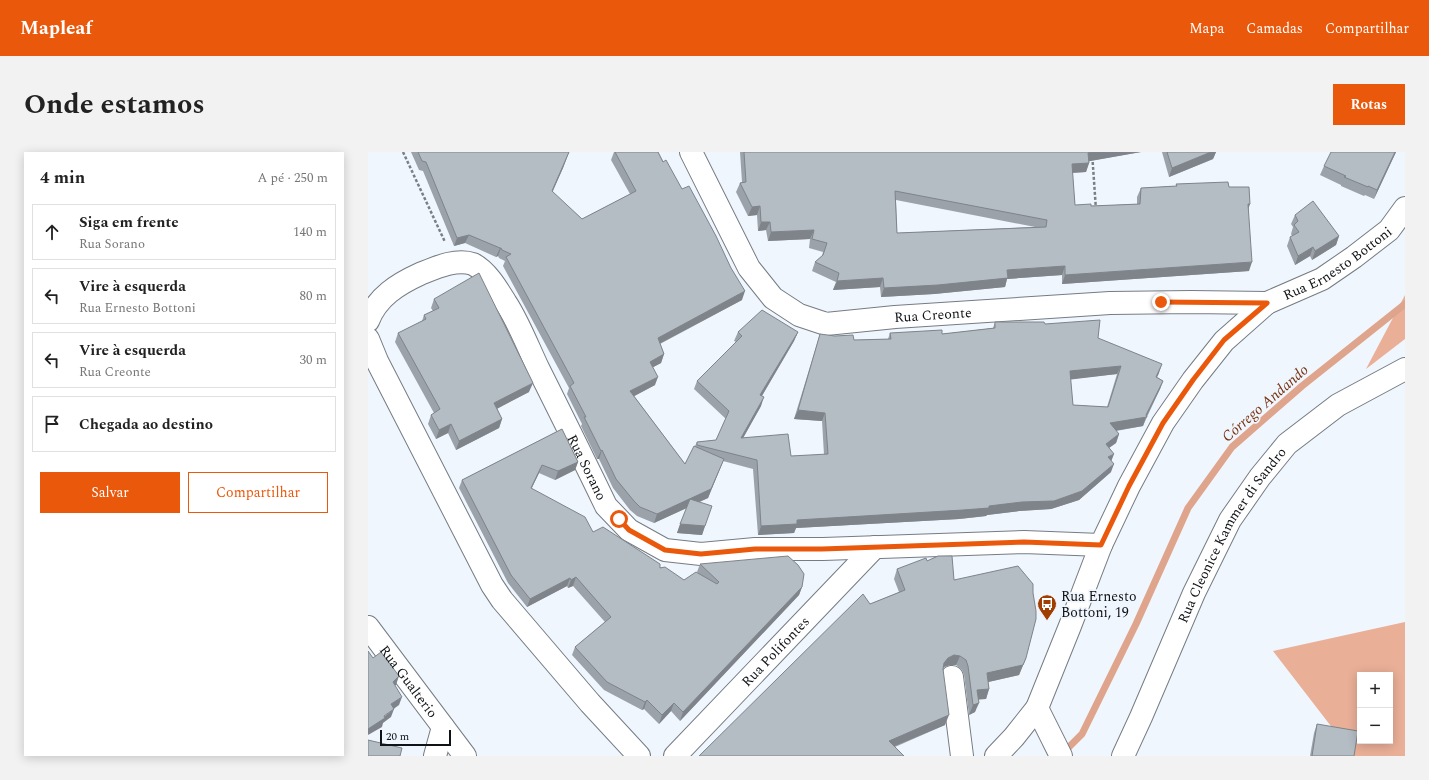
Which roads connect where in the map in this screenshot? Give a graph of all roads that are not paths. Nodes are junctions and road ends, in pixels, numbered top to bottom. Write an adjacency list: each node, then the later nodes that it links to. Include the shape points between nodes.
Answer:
1 (691, 152): 3 (street, Rua Creonte, via 748,268 773,298 799,314 826,324 1110,303)
2 (1405, 208): 3 (street, Rua Ernesto Bottoni, via 1389,230 1354,257 1322,279)
3 (1267, 303): 7 (street, Rua Ernesto Bottoni, via 1224,340 1163,423)
4 (368, 321): 8 (street, Rua Sorano, via 376,304 393,289 415,276 455,263 473,264 484,272 507,304 606,506 629,530 665,550 701,554 755,549)
5 (368, 339): 16 (street, via 492,585 590,703)
6 (1405, 369): 20 (street, Rua Cleonice Kammer di Sandro, via 1338,405 1287,444 1260,477 1230,520 1194,593)
7 (1101, 545): 8 (street, Rua Sorano, via 1024,542); 11 (street, Rua Ernesto Bottoni)
8 (875, 547): 17 (street, Rua Polifontes)
9 (368, 627): 12 (street, Rua Gualterio)
10 (952, 677): 18 (street)
11 (1037, 708): 13 (street); 19 (street, Rua Ernesto Bottoni)
12 (442, 726): 14 (street); 15 (street, Rua Gualterio)
13 (1058, 749)
14 (435, 756)
15 (465, 756)
16 (639, 756)
17 (675, 756)
18 (962, 756)
19 (996, 756)
20 (1123, 756)

